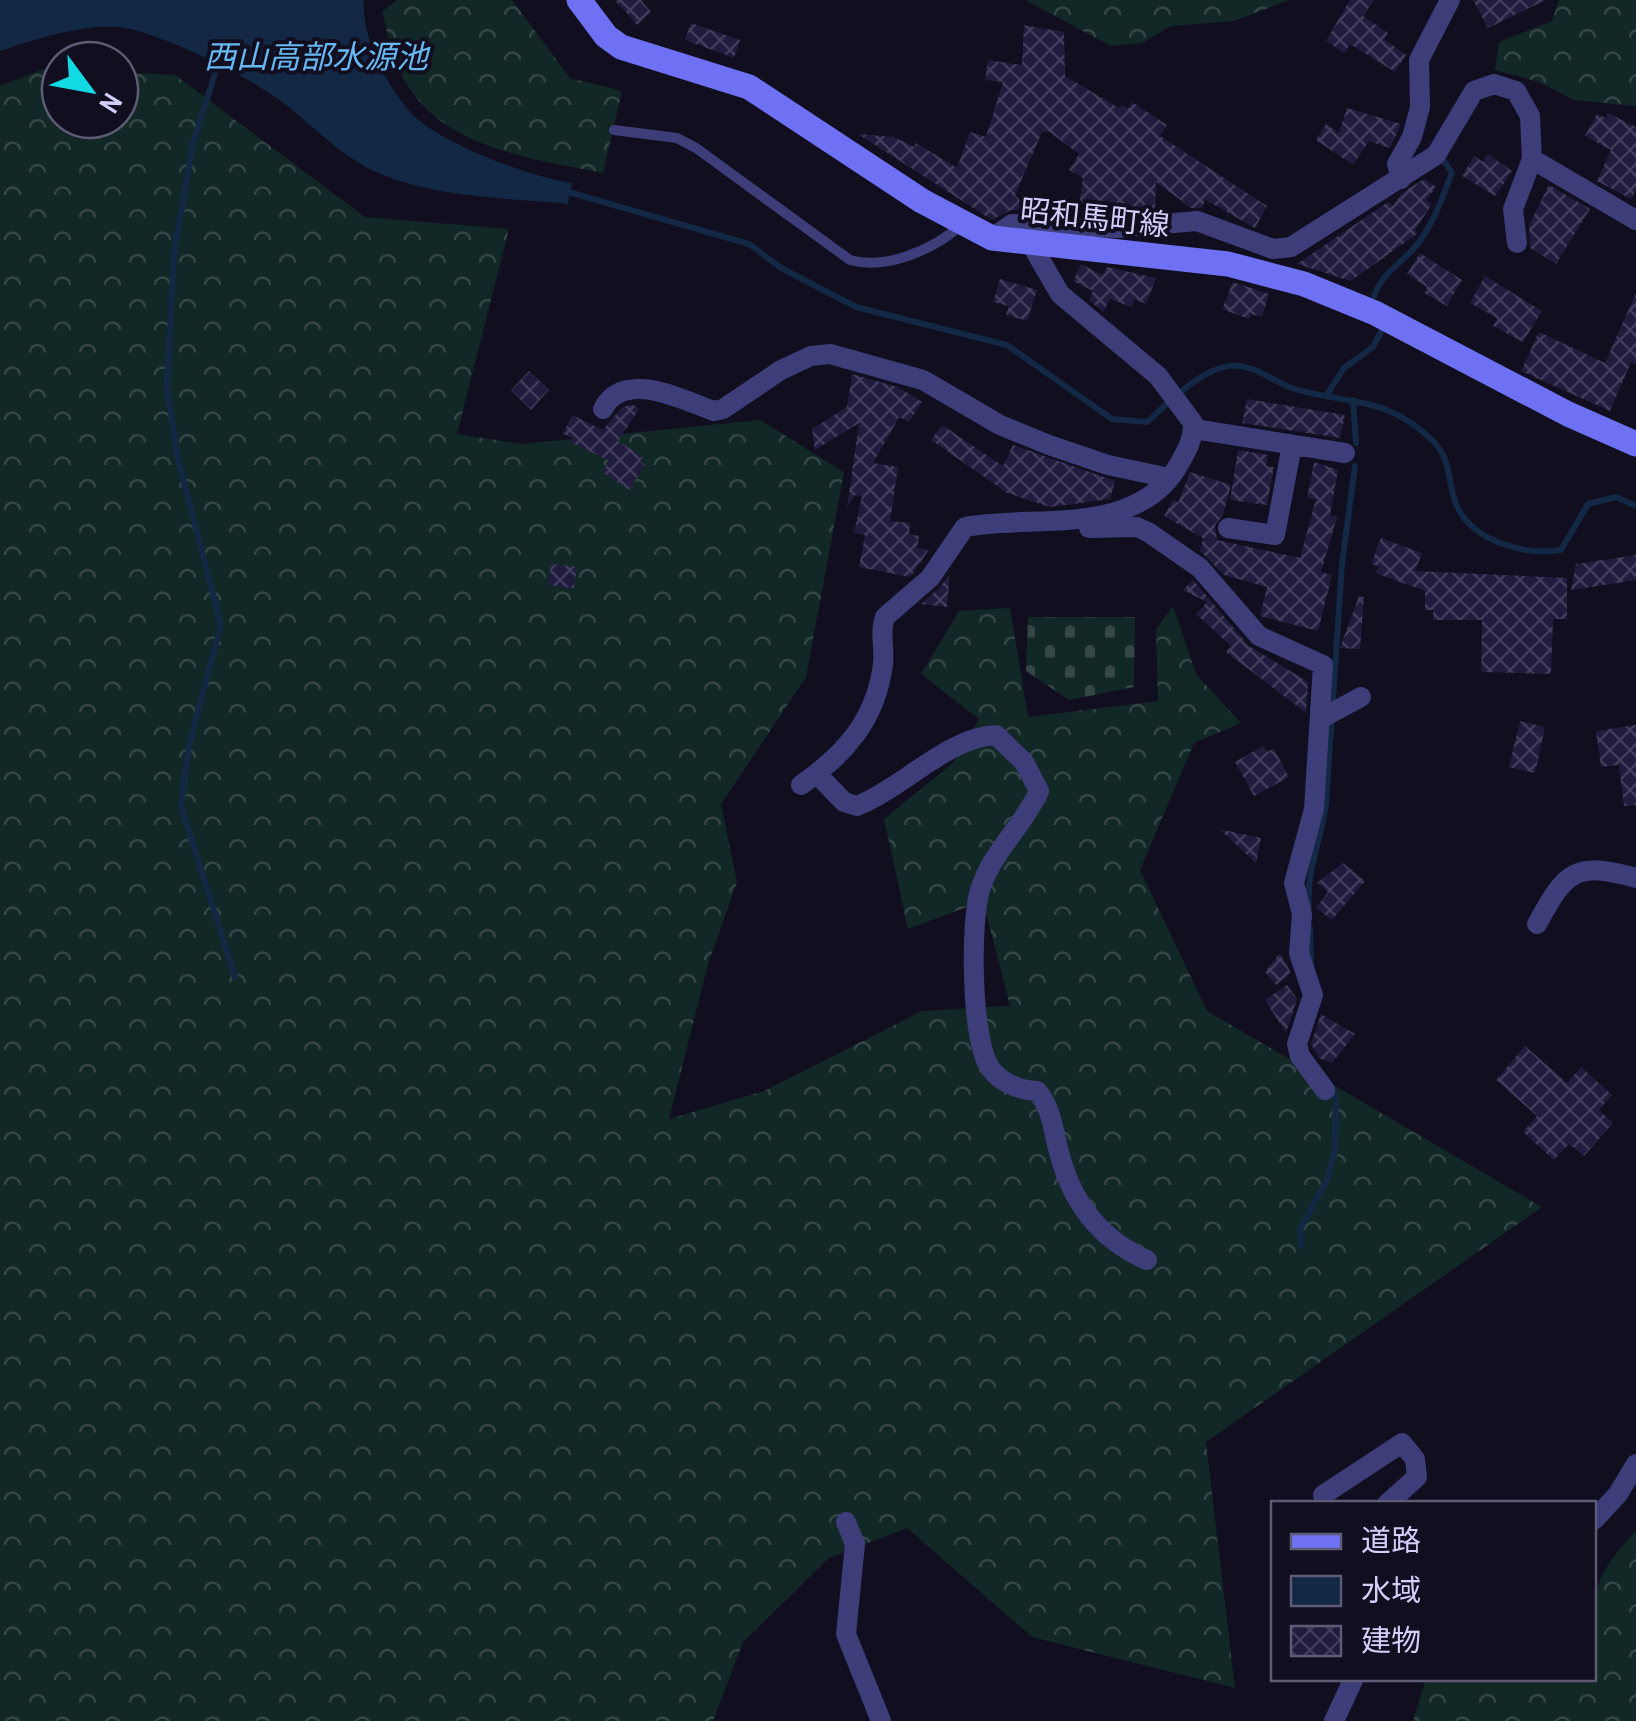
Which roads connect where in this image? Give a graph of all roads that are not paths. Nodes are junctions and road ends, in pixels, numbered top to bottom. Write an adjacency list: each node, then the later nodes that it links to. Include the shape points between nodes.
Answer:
1 (579, 0): 7 (main road, 昭和馬町線, via 621,47 749,87)
2 (1450, 0): 5 (street, via 1420,60 1420,106 1397,164)
3 (614, 130): 7 (lane, via 677,138 696,148 850,260 871,266 929,245)
4 (1532, 159): 5 (street, via 1530,116 1516,90 1494,84 1474,91 1436,155); 6 (street); 9 (street, via 1513,209)
5 (1401, 179): 8 (street, via 1291,247 1273,249 1198,221 1118,228 1012,224)
6 (1636, 220)
7 (962, 224): 8 (main road, 昭和馬町線)
8 (992, 238): 10 (main road, 昭和馬町線)
9 (1517, 243)
10 (1031, 244): 12 (street, via 1060,294 1118,338); 14 (main road, 昭和馬町線, via 1228,264 1304,284)
11 (603, 408): 16 (street, via 616,395 651,388 723,409 782,370 830,354 923,380 1048,445)
12 (1194, 429): 13 (street); 16 (street)
13 (1292, 444): 15 (street); 18 (street, via 1274,535)
14 (1636, 444)
15 (1345, 453)
16 (1170, 478): 17 (street, via 1103,516)
17 (1052, 522): 20 (street, via 1073,529 1137,527 1176,551 1259,636 1323,665); 24 (street, via 965,527 930,578 884,617 884,661 867,718 853,742 809,780 858,806 896,788 954,745 996,734 1024,762 1039,790 1029,814 996,853 979,892 980,1040 990,1068 1016,1090 1037,1091 1050,1106 1063,1165 1094,1227)
18 (1228, 528)
19 (1353, 702): 20 (street)
20 (1322, 718): 23 (street, via 1314,809 1294,883 1302,914 1299,953 1313,995 1297,1044)
21 (1636, 878): 22 (street, via 1588,869 1561,881)
22 (1537, 924)
23 (1325, 1090)
24 (1147, 1260)
25 (1636, 1464): 28 (street)
26 (1322, 1495): 27 (street, via 1402,1443 1415,1459 1417,1477)
27 (1389, 1501)
28 (1596, 1518)
29 (846, 1522): 31 (street, via 855,1544 846,1634)
30 (1353, 1681): 32 (street)
31 (881, 1721)
32 (1334, 1721)

